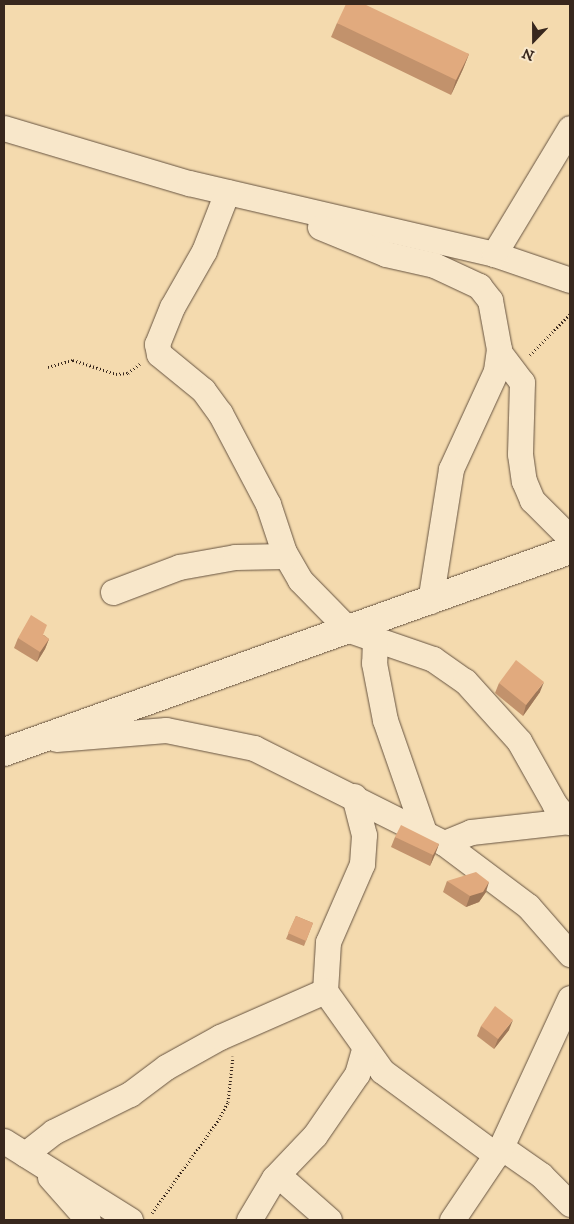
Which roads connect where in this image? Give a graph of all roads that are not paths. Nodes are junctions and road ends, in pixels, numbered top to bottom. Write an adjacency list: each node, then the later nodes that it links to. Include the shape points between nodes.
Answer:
1 (4, 128): 3 (street)
2 (570, 128): 5 (street)
3 (227, 192): 4 (street); 10 (street, via 204,251 172,307 158,349 164,362 203,390 220,413 268,504)
4 (282, 208): 5 (street); 7 (street, via 338,236 434,265 479,286 490,300)
5 (494, 254): 6 (street)
6 (570, 280)
7 (499, 352): 8 (street, via 516,371 525,398 520,454 524,481 532,500); 12 (street, via 496,371 451,468)
8 (570, 538)
9 (570, 550): 12 (street)
10 (285, 556): 11 (street, via 235,557 179,567); 13 (street, via 300,580)
11 (113, 592)
12 (430, 601): 13 (street)
13 (349, 630): 14 (street); 15 (street)
14 (376, 639): 18 (street, via 433,659 464,681 519,741); 19 (street, via 374,663 385,720)
15 (34, 741): 16 (street); 17 (street, via 166,730 209,736 254,748)
16 (4, 752)
17 (354, 796): 19 (street); 21 (street, via 364,835 362,864 328,942)
18 (569, 821): 19 (street)
19 (434, 838): 20 (street, via 528,906)
20 (570, 954)
21 (325, 990): 23 (street); 26 (street, via 166,1067 130,1094 86,1114)
22 (570, 998): 25 (street)
23 (364, 1049): 25 (street, via 388,1076); 27 (street, via 357,1074 315,1135)
24 (4, 1141): 26 (street)
25 (498, 1151): 28 (street, via 541,1175); 33 (street)
26 (31, 1158): 29 (street); 30 (street)
27 (278, 1175): 31 (street); 32 (street)
28 (570, 1204)
29 (88, 1220)
30 (130, 1220)
31 (249, 1220)
32 (329, 1220)
33 (452, 1220)

